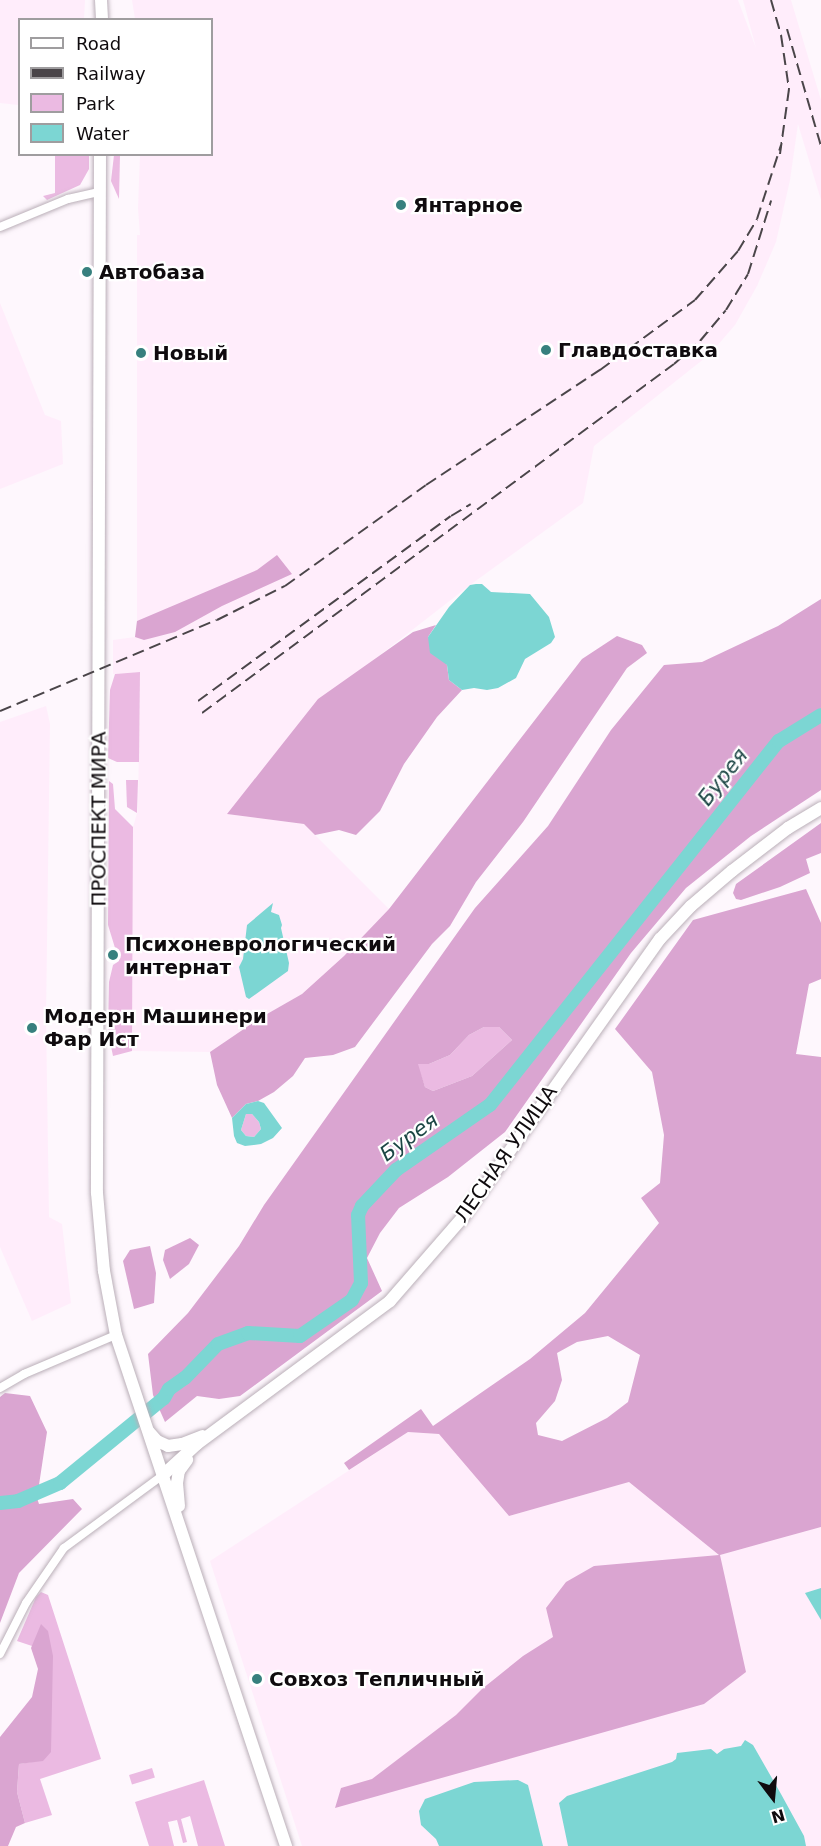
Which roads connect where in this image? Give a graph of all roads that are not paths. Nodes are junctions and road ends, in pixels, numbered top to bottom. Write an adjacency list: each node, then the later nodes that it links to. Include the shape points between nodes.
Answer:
1 (101, 0): 2 (main road)
2 (102, 18)
3 (100, 156): 4 (main road, ПРОСПЕКТ МИРА)
4 (99, 192): 5 (street, via 68,199); 7 (main road, ПРОСПЕКТ МИРА, via 97,1192 104,1271)
5 (0, 227)
6 (821, 808): 10 (main road, ЛЕСНАЯ УЛИЦА, via 732,871 660,939 463,1217 390,1301)
7 (116, 1335): 8 (street); 9 (main road, ПРОСПЕКТ МИРА)
8 (0, 1388)
9 (146, 1428): 10 (main road, via 157,1441 168,1446); 12 (main road, ПРОСПЕКТ МИРА)
10 (215, 1431): 11 (main road, ЛЕСНАЯ УЛИЦА)
11 (194, 1447): 12 (main road, ЛЕСНАЯ УЛИЦА); 13 (main road, via 179,1471 177,1484)
12 (163, 1475): 13 (main road, ПРОСПЕКТ МИРА); 14 (street, via 64,1548 26,1603)
13 (186, 1542): 15 (main road)
14 (0, 1654)
15 (286, 1846)

